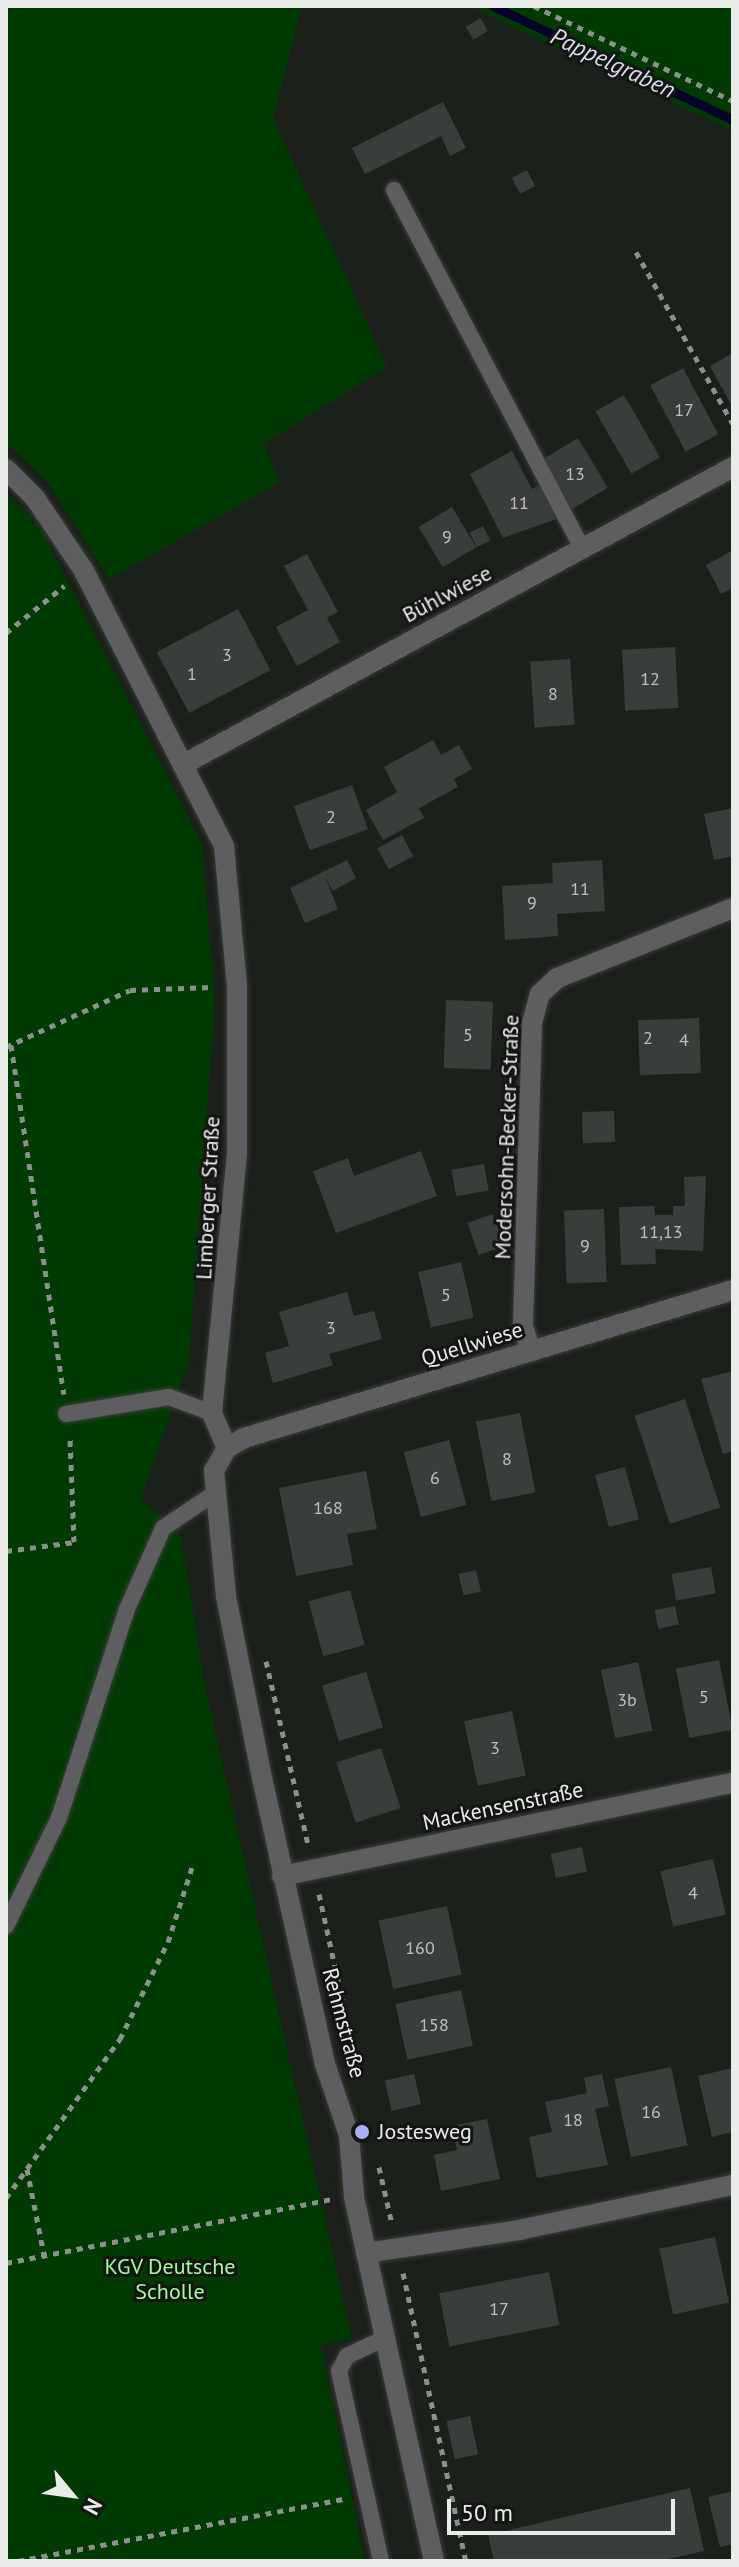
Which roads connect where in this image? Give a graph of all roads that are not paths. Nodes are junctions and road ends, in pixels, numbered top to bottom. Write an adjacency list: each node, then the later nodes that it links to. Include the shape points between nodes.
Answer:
1 (394, 190): 4 (lane)
2 (733, 467): 4 (street, Bühlwiese)
3 (6, 469): 5 (street, Limberger Straße, via 35,498 84,571)
4 (582, 548): 5 (street, Bühlwiese)
5 (184, 764): 9 (street, Limberger Straße, via 224,846 237,987 237,1153)
6 (733, 908): 8 (street, Modersohn-Becker-Straße, via 557,978 540,994 532,1023 524,1294)
7 (733, 1290): 8 (street, Quellwiese)
8 (531, 1351): 11 (street, Quellwiese, via 260,1432)
9 (212, 1413): 10 (lane, via 169,1397); 11 (street, Limberger Straße)
10 (66, 1414)
11 (227, 1448): 12 (street, via 214,1471)
12 (212, 1495): 14 (street, Rehmstraße); 15 (lane, via 163,1528 127,1609 59,1818)
13 (733, 1783): 14 (street, Mackensenstraße)
14 (282, 1876): 17 (street, Rehmstraße, via 325,2064 349,2135)
15 (6, 1926)
16 (733, 2185): 17 (street, via 519,2230)
17 (366, 2253): 18 (street, Rehmstraße)
18 (385, 2338): 19 (lane, via 347,2356 339,2371); 20 (street, Rehmstraße)
19 (381, 2561)
20 (434, 2561)

